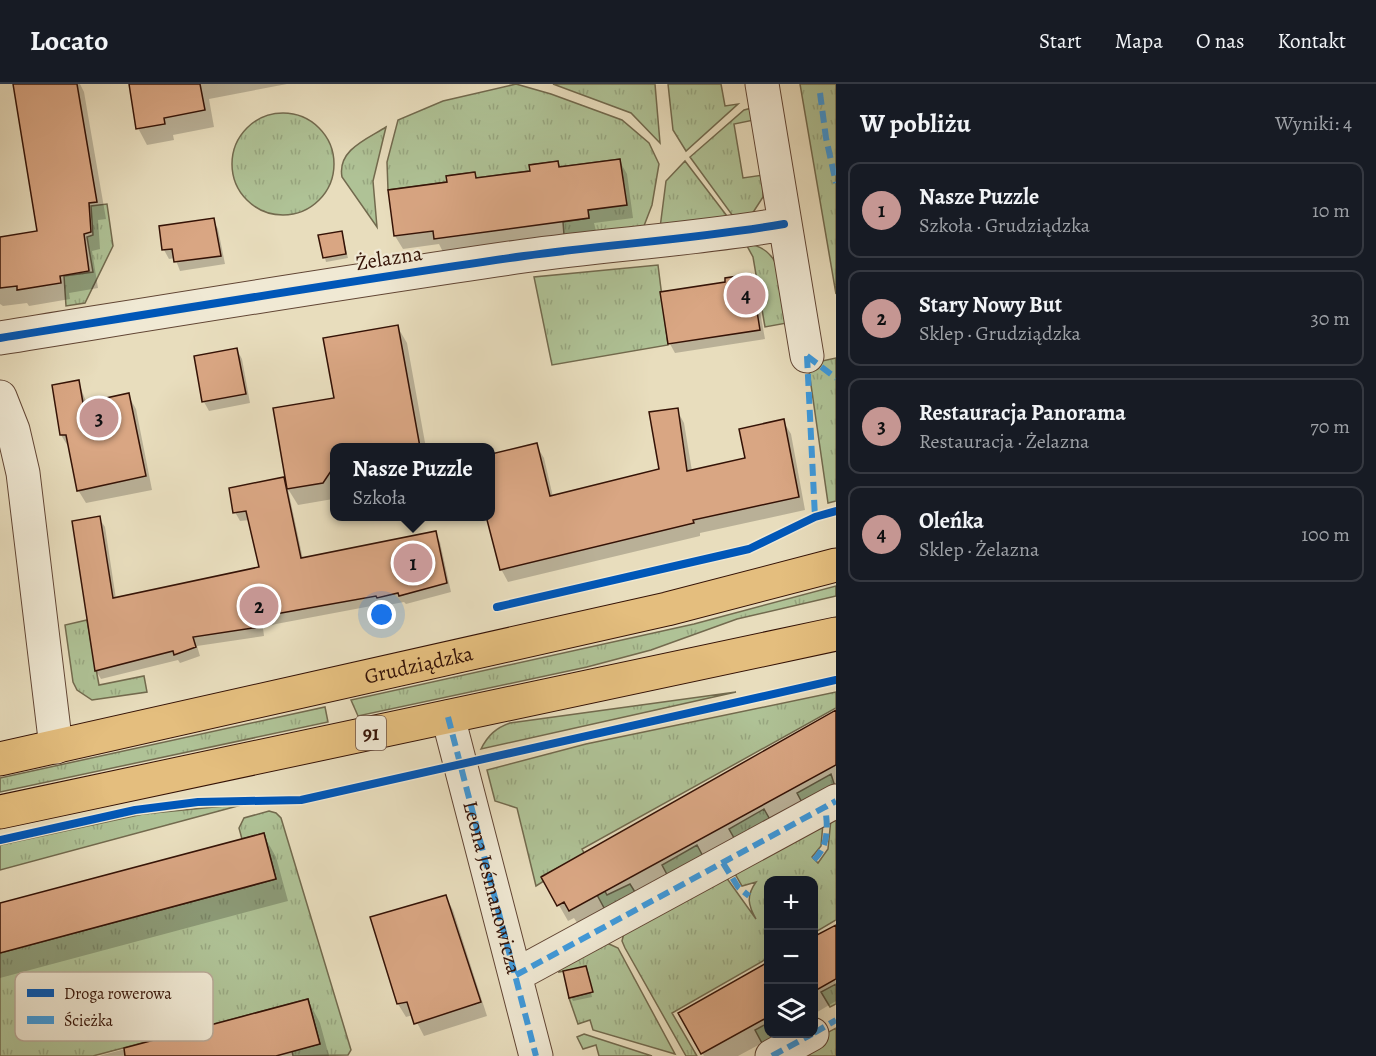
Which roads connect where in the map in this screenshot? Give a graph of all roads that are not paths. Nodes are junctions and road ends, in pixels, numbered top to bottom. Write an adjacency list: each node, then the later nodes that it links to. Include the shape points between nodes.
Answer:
1 (762, 84): 2 (street)
2 (784, 224): 3 (street, Żelazna, via 424,270); 4 (street)
3 (0, 338)
4 (807, 356)
5 (0, 397): 9 (street, via 13,430 22,473)
6 (836, 565): 9 (main road, Grudziądzka, via 667,609)
7 (836, 634): 8 (main road, 91)
8 (448, 717): 12 (main road, 91); 13 (street, Leona Jeśmanowicza)
9 (56, 747): 10 (main road, Grudziądzka)
10 (0, 759)
11 (836, 801): 13 (street)
12 (0, 812)
13 (516, 975): 17 (street, Leona Jeśmanowicza)
14 (836, 1020): 15 (street)
15 (818, 1030)
16 (804, 1038): 18 (street)
17 (536, 1056)
18 (772, 1056)

